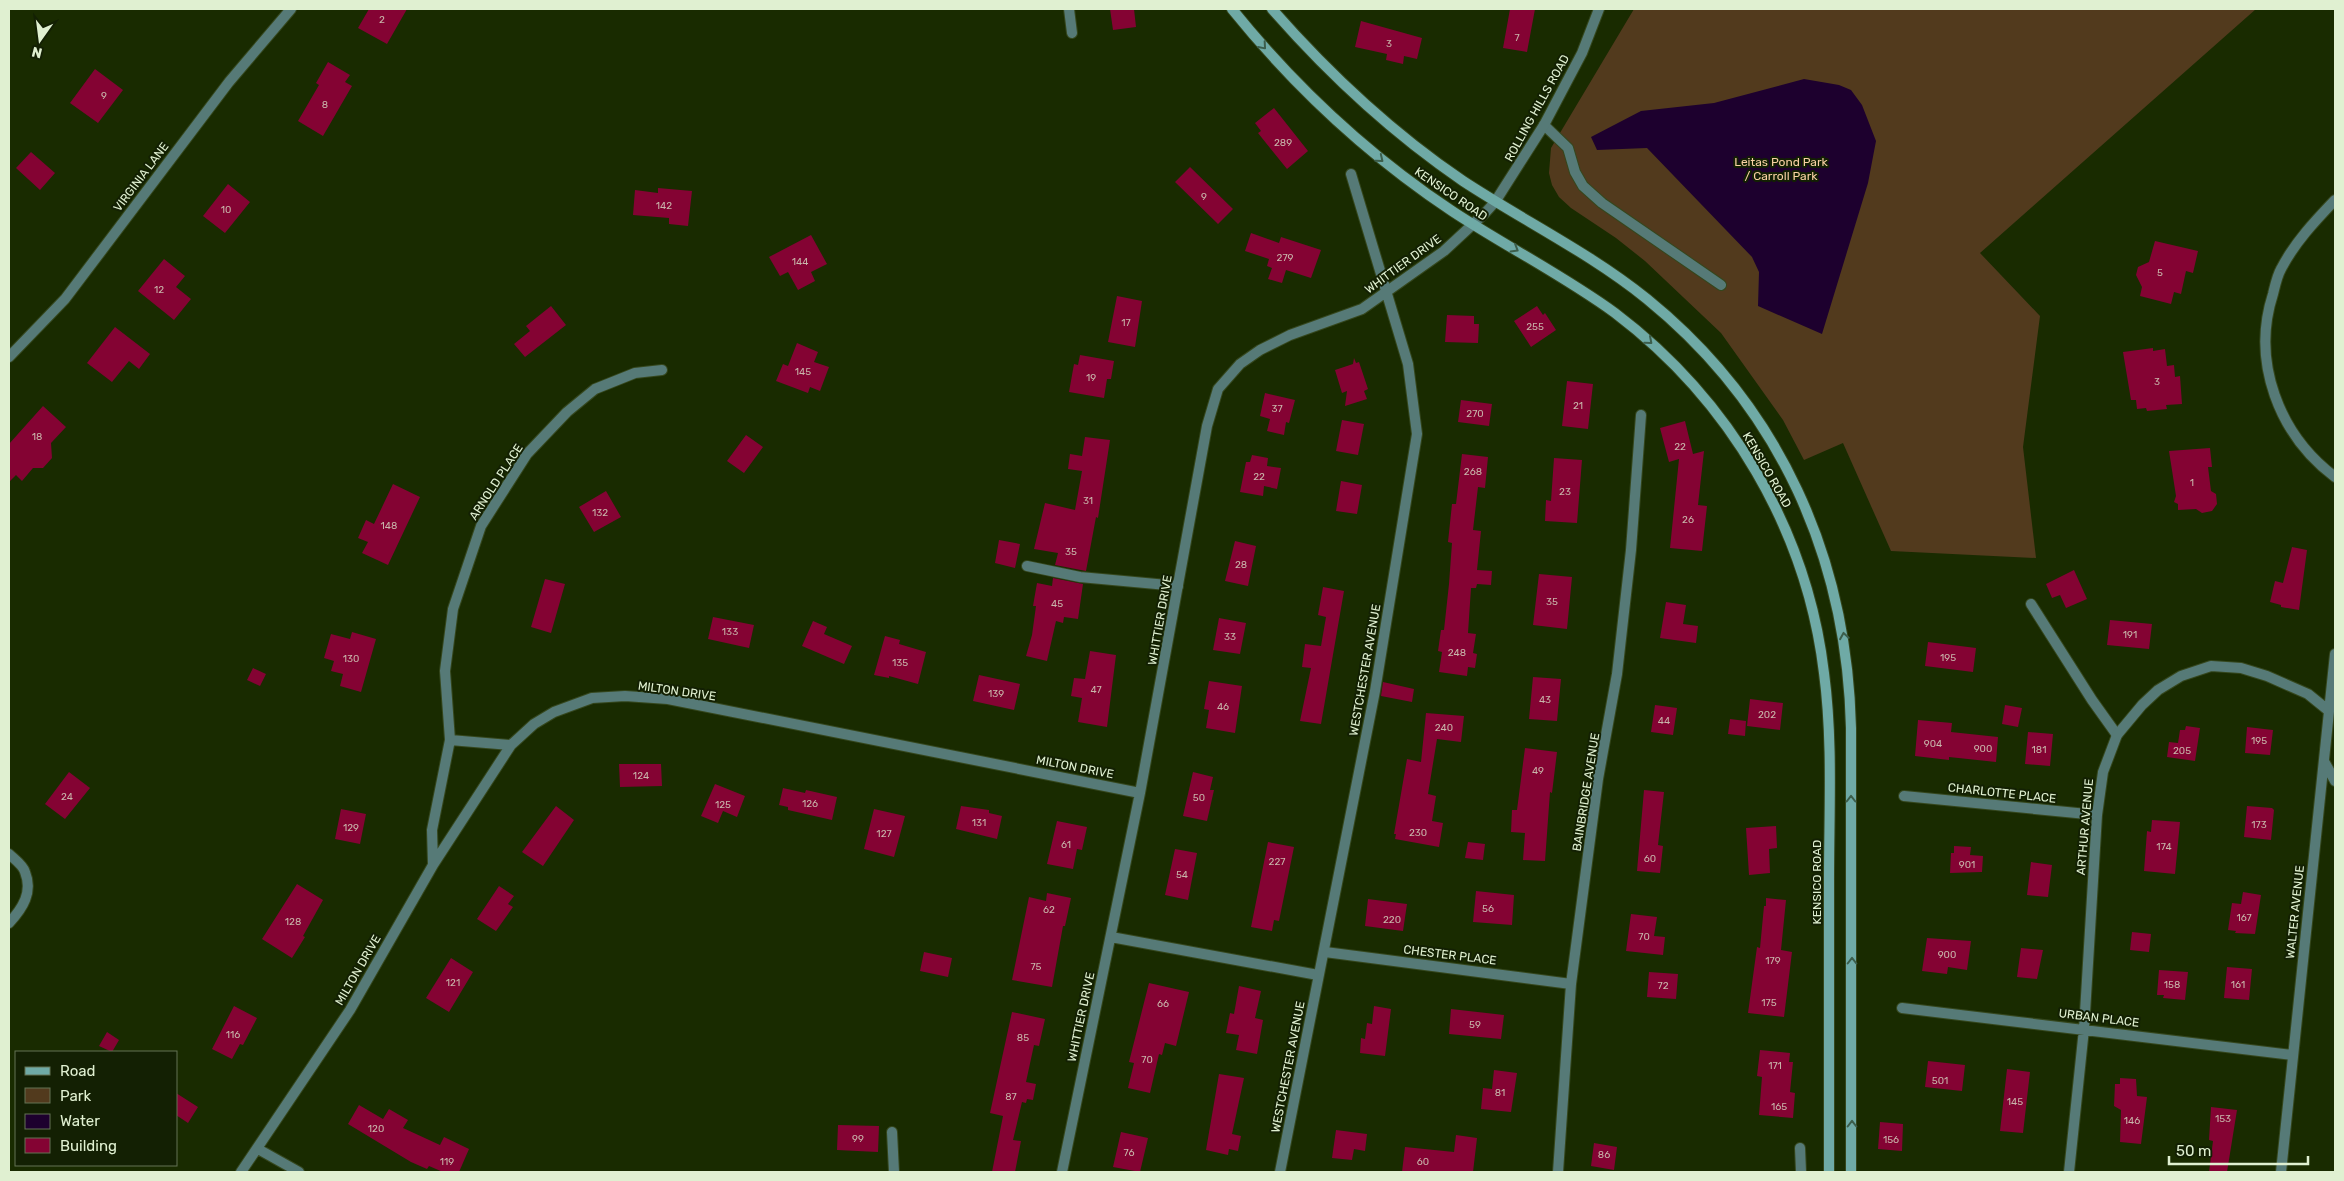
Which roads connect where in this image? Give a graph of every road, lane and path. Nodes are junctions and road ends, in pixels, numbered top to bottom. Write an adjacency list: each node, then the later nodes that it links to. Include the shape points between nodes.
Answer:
1 (291, 9): 15 (street, VIRGINIA LANE, via 229,82 65,299)
2 (1068, 9): 6 (street)
3 (1232, 9): 12 (street, KENSICO ROAD, one-way to 12, via 1289,75 1349,133 1410,182)
4 (1272, 9): 10 (street, KENSICO ROAD, via 1317,59 1378,117 1429,157)
5 (1599, 9): 7 (street, ROLLING HILLS ROAD, via 1582,53)
6 (1072, 33)
7 (1544, 125): 10 (street, ROLLING HILLS ROAD); 13 (street, via 1568,148 1575,172 1602,203)
8 (1351, 174): 14 (street, WESTCHESTER AVENUE)
9 (2335, 200): 18 (street, via 2302,235 2280,270 2267,311 2264,348 2281,415 2301,446)
10 (1496, 202): 11 (street, ROLLING HILLS ROAD); 53 (street, KENSICO ROAD, one-way to 10, via 1851,706 1841,621 1819,538 1793,480 1762,424 1694,341 1611,272)
11 (1485, 214): 12 (street, WHITTIER DRIVE)
12 (1473, 225): 14 (street, WHITTIER DRIVE); 52 (street, KENSICO ROAD, one-way to 52, via 1598,302 1679,370 1708,401 1746,454 1794,548 1813,609 1827,697)
13 (1720, 285)
14 (1386, 294): 20 (street, WHITTIER DRIVE, via 1362,309 1290,335 1260,350 1240,364 1218,389 1207,426); 36 (street, WESTCHESTER AVENUE, via 1408,364 1417,434 1375,691)
15 (9, 357)
16 (662, 370): 25 (street, ARNOLD PLACE, via 636,373 595,390 567,412 527,454 481,526 454,609 445,671)
17 (1641, 415): 38 (street, BAINBRIDGE AVENUE, via 1623,629 1598,779)
18 (2335, 477)
19 (1027, 566): 20 (street, via 1080,577)
20 (1178, 586): 29 (street, WHITTIER DRIVE)
21 (2031, 604): 24 (street)
22 (2335, 654): 23 (street, WALTER AVENUE)
23 (2329, 711): 24 (street, ARTHUR AVENUE, via 2308,694 2268,676 2241,668 2211,666 2181,676 2158,690); 27 (street, WALTER AVENUE)
24 (2117, 734): 31 (street, ARTHUR AVENUE, via 2103,772)
25 (450, 740): 26 (street); 33 (street, ARNOLD PLACE, via 432,830)
26 (511, 745): 29 (street, MILTON DRIVE, via 534,724 554,712 592,698 625,696 668,700); 33 (street, MILTON DRIVE)
27 (2325, 763): 28 (street); 41 (street, WALTER AVENUE)
28 (2335, 781)
29 (1140, 794): 35 (street, WHITTIER DRIVE)
30 (1904, 796): 31 (street, CHARLOTTE PLACE)
31 (2096, 815): 40 (street, ARTHUR AVENUE)
32 (9, 854): 34 (street, via 25,870 28,893 21,911)
33 (433, 865): 44 (street, MILTON DRIVE, via 350,1010)
34 (9, 922)
35 (1110, 937): 37 (street); 48 (street, WHITTIER DRIVE)
36 (1325, 952): 37 (street, WESTCHESTER AVENUE); 38 (street, CHESTER PLACE)
37 (1318, 975): 49 (street, WESTCHESTER AVENUE)
38 (1571, 984): 50 (street, BAINBRIDGE AVENUE)
39 (1902, 1008): 40 (street, URBAN PLACE)
40 (2084, 1029): 41 (street, URBAN PLACE); 54 (street, ARTHUR AVENUE)
41 (2292, 1054): 55 (street, WALTER AVENUE)
42 (892, 1132): 47 (street)
43 (1800, 1148): 51 (street)
44 (258, 1149): 45 (street, MILTON DRIVE); 46 (street)
45 (241, 1172)
46 (299, 1172)
47 (894, 1172)
48 (1062, 1172)
49 (1280, 1172)
50 (1558, 1172)
51 (1801, 1172)
52 (1830, 1172)
53 (1852, 1172)
54 (2069, 1172)
55 (2281, 1172)

